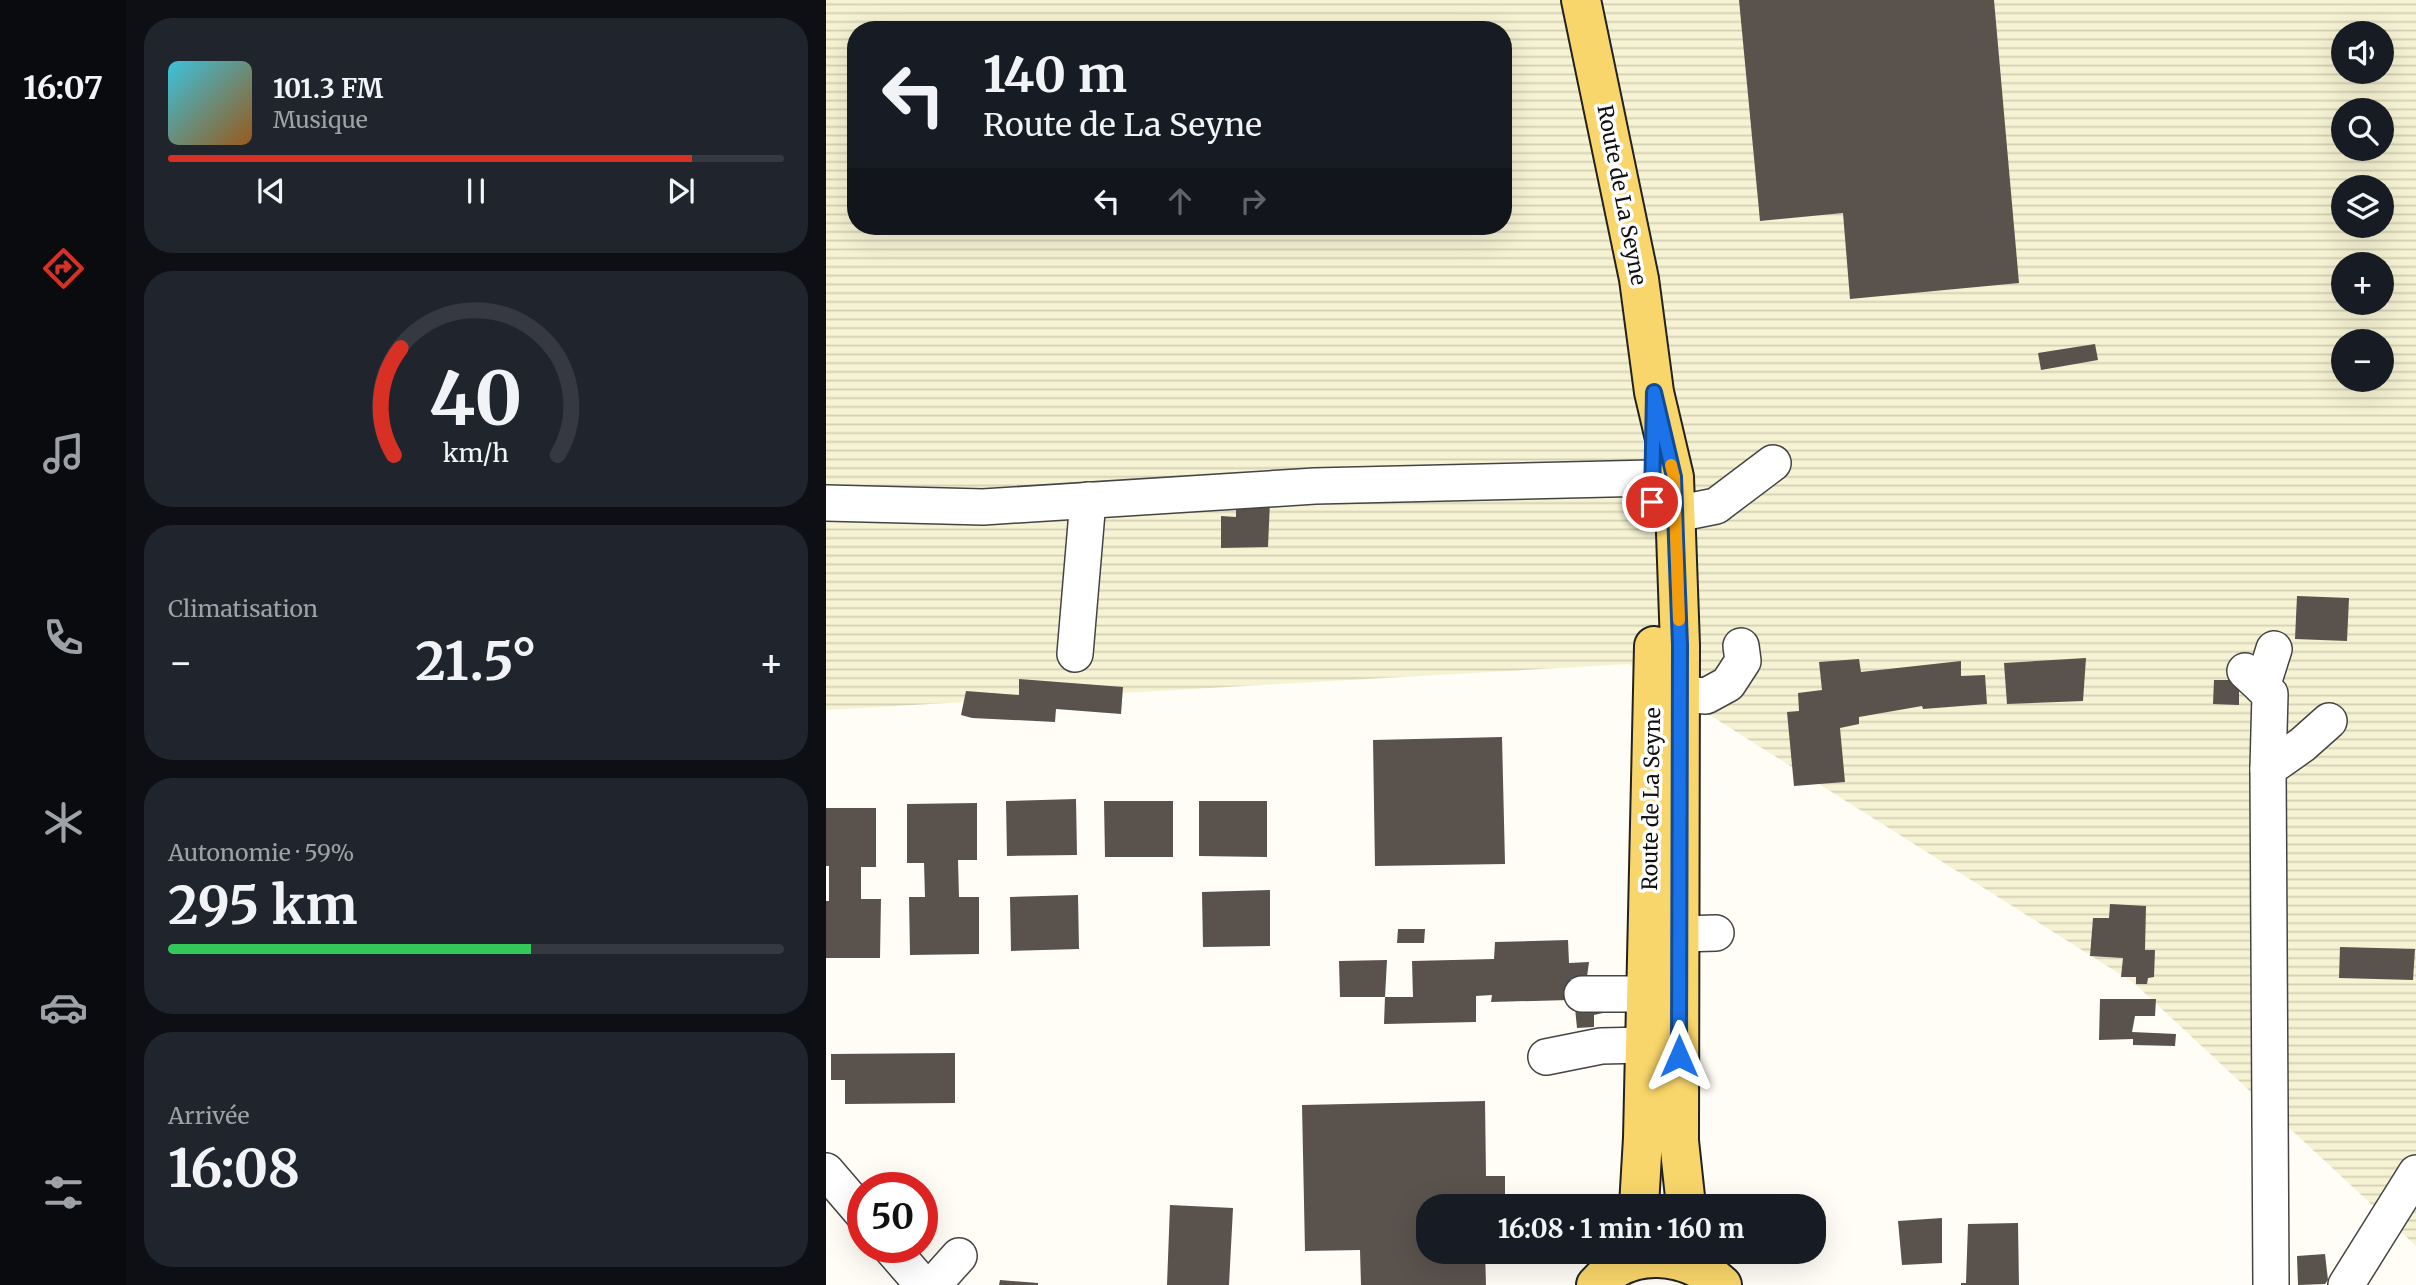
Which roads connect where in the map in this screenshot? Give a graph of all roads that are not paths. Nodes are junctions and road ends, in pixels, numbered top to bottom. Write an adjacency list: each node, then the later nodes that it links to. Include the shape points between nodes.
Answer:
1 (1581, 0): 2 (main road, Route de La Seyne, via 1639,279)
2 (1654, 392): 4 (main road, Route de La Seyne); 7 (main road, Route de La Seyne, via 1674,477)
3 (1773, 463): 7 (street, via 1716,506)
4 (1651, 478): 5 (street, via 1315,486); 14 (main road, Route de La Seyne, via 1654,651)
5 (1088, 500): 6 (street, via 983,507); 10 (street)
6 (826, 503)
7 (1675, 514): 11 (main road, Route de La Seyne)
8 (1741, 646): 11 (street, via 1743,661 1728,684 1706,696)
9 (2274, 649): 13 (street, via 2253,679 2270,694)
10 (1075, 654)
11 (1680, 694): 21 (main road, Route de La Seyne, via 1698,934 1679,1141)
12 (2329, 721): 13 (street)
13 (2268, 769): 29 (street)
14 (1647, 994): 15 (street); 16 (main road, Route de La Seyne)
15 (1582, 995)
16 (1645, 1045): 17 (street, via 1601,1046); 20 (main road, Route de La Seyne)
17 (1546, 1057)
18 (826, 1171): 22 (street)
19 (2416, 1173): 30 (street)
20 (1639, 1194)
21 (1685, 1194)
22 (847, 1195)
23 (959, 1256): 28 (street)
24 (904, 1263): 27 (street)
25 (1616, 1267): 26 (main road, via 1651,1257 1681,1260)
26 (1710, 1270)
27 (923, 1285)
28 (933, 1285)
29 (2271, 1285)
30 (2346, 1285)

